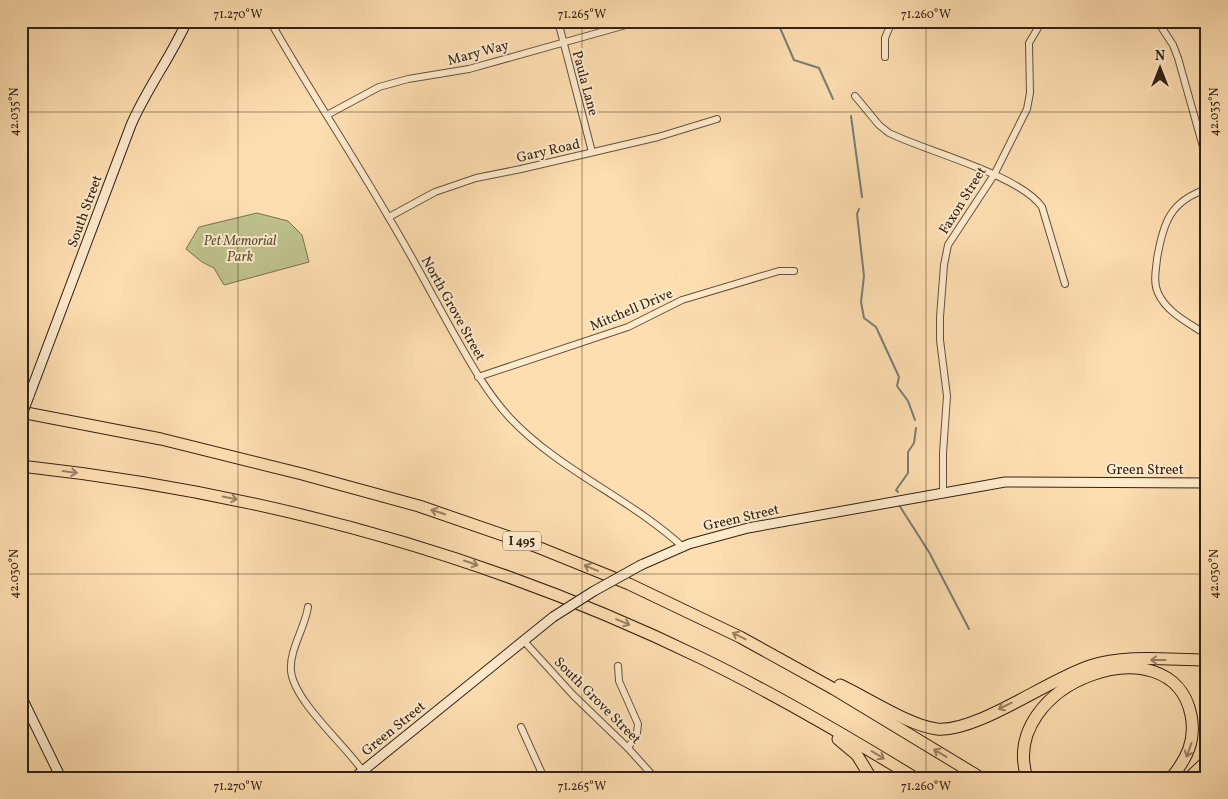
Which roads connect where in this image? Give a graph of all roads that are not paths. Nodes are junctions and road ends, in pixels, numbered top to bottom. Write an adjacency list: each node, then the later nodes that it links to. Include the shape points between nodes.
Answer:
1 (187, 21): 23 (main road, South Street, bridge, via 148,88 128,131)
2 (270, 21): 11 (street, North Grove Street, via 308,89)
3 (558, 21): 8 (street, Paula Lane)
4 (640, 21): 8 (street, Mary Way)
5 (892, 21): 9 (street, via 885,38)
6 (1042, 21): 15 (street, Faxon Street, via 1029,43 1030,93 1026,110)
7 (1160, 25): 14 (street, via 1178,58)
8 (562, 41): 11 (street, Mary Way, via 468,69 379,87); 13 (street, Paula Lane)
9 (885, 57)
10 (854, 96): 15 (street, via 889,134)
11 (327, 115): 17 (street, North Grove Street)
12 (717, 119): 13 (street, Gary Road)
13 (592, 152): 17 (street, Gary Road, via 476,178 435,192)
14 (1207, 161)
15 (994, 175): 19 (street, via 1026,191 1042,207); 26 (street, Faxon Street, via 948,245 944,265 940,317 947,396)
16 (1207, 189): 20 (street, via 1181,202 1165,222 1155,283 1171,311)
17 (389, 217): 21 (street, North Grove Street)
18 (794, 271): 21 (street, Mitchell Drive, via 779,270 690,298 628,327)
19 (1065, 284)
20 (1207, 335)
21 (478, 377): 27 (street, North Grove Street, via 505,412 563,463 654,523)
22 (21, 412): 30 (highway, I 495, one-way to 22, via 592,568 419,506 161,439)
23 (21, 416)
24 (21, 466): 34 (highway, one-way to 34, via 194,490 410,543 514,578 602,613 702,658)
25 (1207, 483): 26 (main road, Green Street, via 1005,482)
26 (943, 491): 27 (main road, Green Street, via 748,528)
27 (683, 547): 29 (main road, Green Street, bridge, via 598,588)
28 (308, 608): 38 (street, via 290,670 297,691)
29 (523, 640): 36 (street, South Grove Street); 38 (main road, Green Street)
30 (759, 647): 31 (highway, one-way to 30, via 1121,660 1096,664 969,723 942,729 921,725); 45 (highway, I 495, one-way to 30)
31 (1207, 660)
32 (618, 666): 36 (street, via 619,681 638,724 637,733)
33 (21, 696): 39 (main road)
34 (775, 696): 43 (highway, via 847,745); 44 (highway, one-way to 44)
35 (521, 727): 41 (street)
36 (628, 748): 42 (street, South Grove Street)
37 (1207, 761): 48 (highway)
38 (362, 770): 40 (main road, Green Street)
39 (61, 778)
40 (354, 778)
41 (544, 778)
42 (655, 778)
43 (871, 778)
44 (915, 778)
45 (981, 778)
46 (1026, 778): 47 (highway, one-way to 47, via 1023,759 1026,740 1032,724 1046,704 1084,677 1121,669 1162,676 1175,685 1186,700 1192,719 1192,742 1184,761)
47 (1171, 778)
48 (1189, 778)

